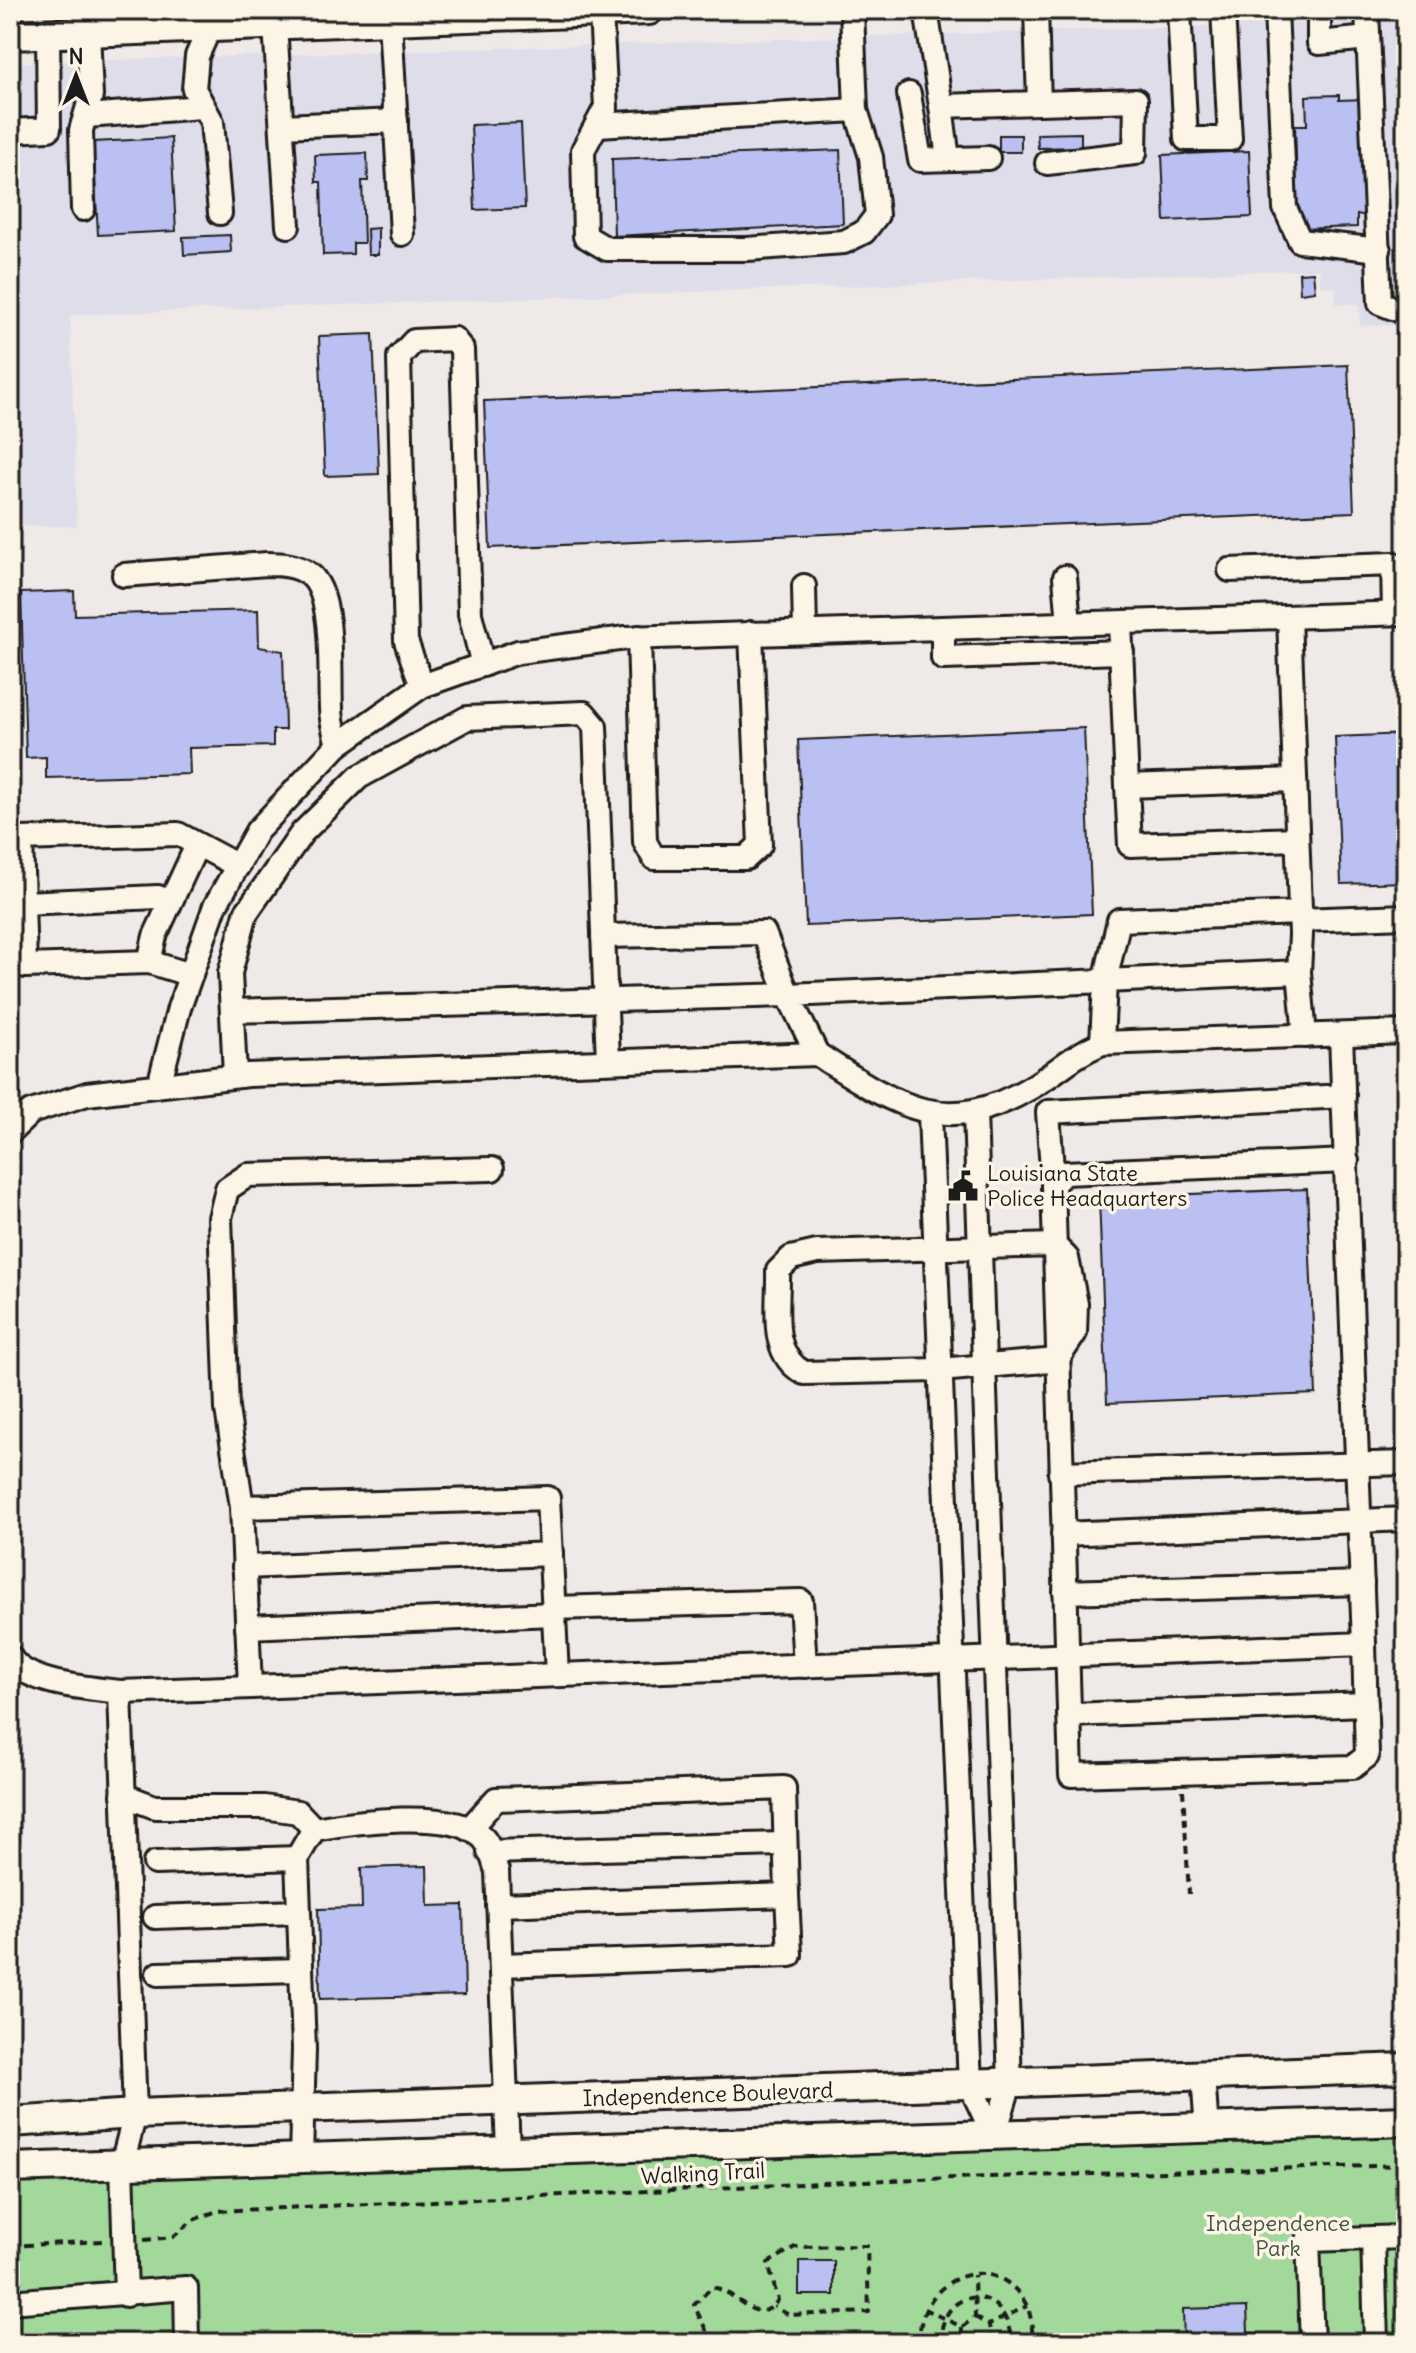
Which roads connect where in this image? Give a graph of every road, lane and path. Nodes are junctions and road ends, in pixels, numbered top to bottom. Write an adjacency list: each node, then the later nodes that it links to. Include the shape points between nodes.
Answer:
1 (649, 10): 11 (main road)
2 (852, 10): 23 (street)
3 (926, 10): 21 (street)
4 (1036, 10): 20 (street)
5 (1179, 10): 6 (street, via 1186,139 1230,139)
6 (1223, 10)
7 (1276, 10): 36 (street, via 1285,208 1300,241)
8 (1319, 10): 18 (street, via 1319,43)
9 (1367, 10): 18 (street)
10 (541, 12): 11 (main road); 13 (main road)
11 (601, 12): 25 (street)
12 (210, 19): 14 (main road); 15 (main road); 22 (street, via 197,56 194,89)
13 (390, 20): 14 (main road); 26 (street)
14 (275, 25): 27 (street)
15 (88, 32): 16 (main road); 24 (street)
16 (48, 34): 17 (main road); 28 (street, via 49,129)
17 (10, 35)
18 (1368, 38): 36 (street)
19 (909, 94): 30 (street, via 920,160)
20 (1039, 103): 21 (street); 31 (street, via 1136,100 1135,153)
21 (941, 106): 30 (street)
22 (201, 107): 24 (street); 33 (street, via 212,122)
23 (856, 110): 25 (street); 25 (street, via 871,157 877,215 864,232 844,242 747,249 607,249 585,236 583,150)
24 (87, 116): 32 (street, via 81,130)
25 (602, 116)
26 (396, 121): 27 (street); 35 (street)
27 (282, 126): 34 (street)
28 (10, 131)
29 (988, 158): 30 (street)
30 (948, 159)
31 (1047, 163)
32 (83, 209)
33 (220, 213)
34 (288, 226)
35 (402, 234)
36 (1379, 250): 37 (street, via 1380,303)
37 (1406, 313)
38 (1230, 570): 42 (street, via 1393,564)
39 (124, 575): 53 (street, via 267,564 289,565 311,575 327,617 330,711)
40 (1065, 577): 45 (street)
41 (804, 586): 47 (street)
42 (1400, 613): 43 (street)
43 (1289, 617): 44 (street); 54 (street)
44 (1120, 623): 45 (street); 50 (street)
45 (1069, 624): 46 (street)
46 (943, 628): 47 (street); 50 (street, via 943,658)
47 (805, 632): 48 (street)
48 (751, 633): 49 (street); 49 (street, via 760,845 746,858 654,858 645,842)
49 (639, 637): 51 (street, via 518,652)
50 (1122, 652): 55 (street)
51 (483, 665): 52 (street); 52 (street, via 470,614 462,349 454,339 414,341 399,357 406,641)
52 (422, 686): 53 (street)
53 (338, 745): 58 (street, via 257,831)
54 (1295, 780): 55 (street); 56 (street)
55 (1127, 786): 56 (street, via 1130,845)
56 (1297, 839): 62 (street)
57 (197, 845): 58 (street); 59 (street); 60 (street, via 178,834 21,839)
58 (238, 866): 66 (street, via 215,906)
59 (169, 902): 60 (street, via 158,897); 64 (street)
60 (23, 903): 64 (street, via 25,966)
61 (1406, 916): 62 (street)
62 (1300, 917): 65 (street); 67 (street, via 1119,920)
63 (603, 936): 68 (street, via 764,933); 69 (street); 70 (street, via 595,726 584,713 467,718 359,777 302,833 246,913 230,973)
64 (149, 962): 66 (street)
65 (1299, 972): 67 (street); 73 (street)
66 (191, 975): 78 (street)
67 (1105, 981): 68 (street); 74 (street)
68 (788, 995): 69 (street); 75 (street)
69 (606, 1001): 70 (street); 76 (street)
70 (232, 1011): 77 (street)
71 (1406, 1032): 72 (street)
72 (1341, 1035): 73 (street); 79 (street)
73 (1305, 1036): 74 (street)
74 (1102, 1043): 80 (street, via 1073,1055 1030,1088)
75 (817, 1054): 76 (street); 81 (street, via 862,1083)
76 (608, 1061): 77 (street)
77 (235, 1076): 78 (street)
78 (159, 1085): 82 (street, via 87,1094 31,1112)
79 (1344, 1096): 83 (street); 85 (street, via 1048,1112)
80 (975, 1113): 81 (street); 87 (street)
81 (930, 1114): 88 (street)
82 (10, 1132)
83 (1347, 1161): 85 (street, via 1064,1173); 93 (street)
84 (492, 1169): 95 (street, via 248,1175 227,1189 220,1218 227,1409)
85 (1053, 1184): 86 (street)
86 (1054, 1245): 87 (street); 89 (street)
87 (980, 1246): 88 (street); 90 (street)
88 (935, 1249): 91 (street); 91 (street, via 817,1252 791,1258 778,1271 779,1347 788,1364 804,1373)
89 (1057, 1360): 90 (street); 94 (street)
90 (984, 1367): 91 (street); 108 (street)
91 (940, 1370): 109 (street)
92 (1406, 1463): 93 (street)
93 (1360, 1464): 94 (street); 97 (street)
94 (1060, 1473): 98 (street)
95 (242, 1507): 99 (street, via 548,1498); 100 (street)
96 (1406, 1519): 97 (street)
97 (1361, 1520): 98 (street); 101 (street)
98 (1063, 1534): 102 (street)
99 (551, 1554): 100 (street); 103 (street)
100 (244, 1567): 104 (street)
101 (1362, 1583): 102 (street); 105 (street)
102 (1065, 1592): 106 (street)
103 (554, 1611): 104 (street); 110 (street, via 801,1601); 111 (street)
104 (247, 1627): 112 (street)
105 (1364, 1644): 106 (street); 114 (street)
106 (1068, 1655): 108 (street); 115 (street)
107 (10, 1657): 113 (street, via 14,1665 52,1683)
108 (995, 1657): 109 (street); 134 (street)
109 (952, 1660): 110 (street); 135 (street)
110 (805, 1666): 111 (street)
111 (557, 1675): 112 (street)
112 (250, 1687): 113 (street)
113 (120, 1692): 117 (street)
114 (1366, 1704): 115 (street); 116 (street, via 1367,1756 1353,1767)
115 (1069, 1715): 116 (street, via 1071,1775)
116 (1182, 1772): 124 (path)
117 (123, 1795): 118 (street, via 155,1807 298,1812); 138 (street)
118 (314, 1829): 119 (street, via 370,1822 457,1822); 122 (street)
119 (469, 1829): 120 (street, via 496,1799 784,1788); 121 (street, via 483,1838)
120 (785, 1844): 121 (street); 125 (street)
121 (489, 1852): 126 (street, via 497,1871)
122 (297, 1858): 123 (street); 127 (street)
123 (155, 1863)
124 (1189, 1894)
125 (787, 1895): 126 (street); 129 (street, via 790,1955)
126 (498, 1905): 129 (street)
127 (298, 1912): 128 (street); 130 (street)
128 (155, 1917)
129 (501, 1965): 136 (street)
130 (301, 1970): 131 (street); 137 (street)
131 (158, 1974)
132 (1406, 2068): 133 (main road, Independence Boulevard)
133 (1203, 2076): 134 (main road, Independence Boulevard); 141 (street)
134 (1010, 2083): 135 (main road, Independence Boulevard); 142 (street)
135 (970, 2085): 136 (main road, Independence Boulevard); 142 (street)
136 (506, 2101): 137 (main road, Independence Boulevard); 143 (street)
137 (300, 2108): 138 (main road, Independence Boulevard); 144 (street)
138 (135, 2114): 140 (main road, Independence Boulevard); 145 (street)
139 (1406, 2121): 141 (main road)
140 (10, 2122)
141 (1207, 2130): 142 (main road)
142 (994, 2136): 143 (main road)
143 (508, 2151): 144 (main road)
144 (301, 2158): 145 (main road)
145 (122, 2164): 147 (main road); 150 (street)
146 (1406, 2165): 150 (path, Walking Trail, via 887,2180 217,2211 173,2237)
147 (10, 2168)
148 (1406, 2237): 149 (street)
149 (1373, 2238): 175 (street, via 1308,2240); 176 (street)
150 (124, 2240): 151 (path, Walking Trail); 153 (street)
151 (10, 2246)
152 (974, 2275): 154 (path); 156 (path, via 1002,2282); 158 (path, via 946,2283)
153 (126, 2295): 155 (street); 165 (street, via 186,2288)
154 (975, 2298): 159 (path); 160 (path, via 998,2305); 161 (path, via 956,2303)
155 (10, 2302)
156 (1027, 2306): 160 (path); 172 (path)
157 (774, 2307): 157 (path, via 778,2289 768,2263 787,2249 867,2246 869,2312 789,2315); 166 (path, via 764,2313 750,2310 722,2288 712,2287 694,2305 706,2330)
158 (924, 2309): 161 (path); 167 (path)
159 (975, 2317): 162 (path); 163 (path)
160 (1007, 2317): 162 (path); 171 (path)
161 (944, 2318): 163 (path); 168 (path)
162 (989, 2325): 170 (path)
163 (962, 2327): 169 (path)
164 (1153, 2342): 173 (path); 174 (path)
165 (187, 2343)
166 (698, 2343)
167 (919, 2343)
168 (941, 2343)
169 (961, 2343)
170 (991, 2343)
171 (1011, 2343)
172 (1033, 2343)
173 (1102, 2343)
174 (1167, 2343)
175 (1312, 2343)
176 (1376, 2343)

